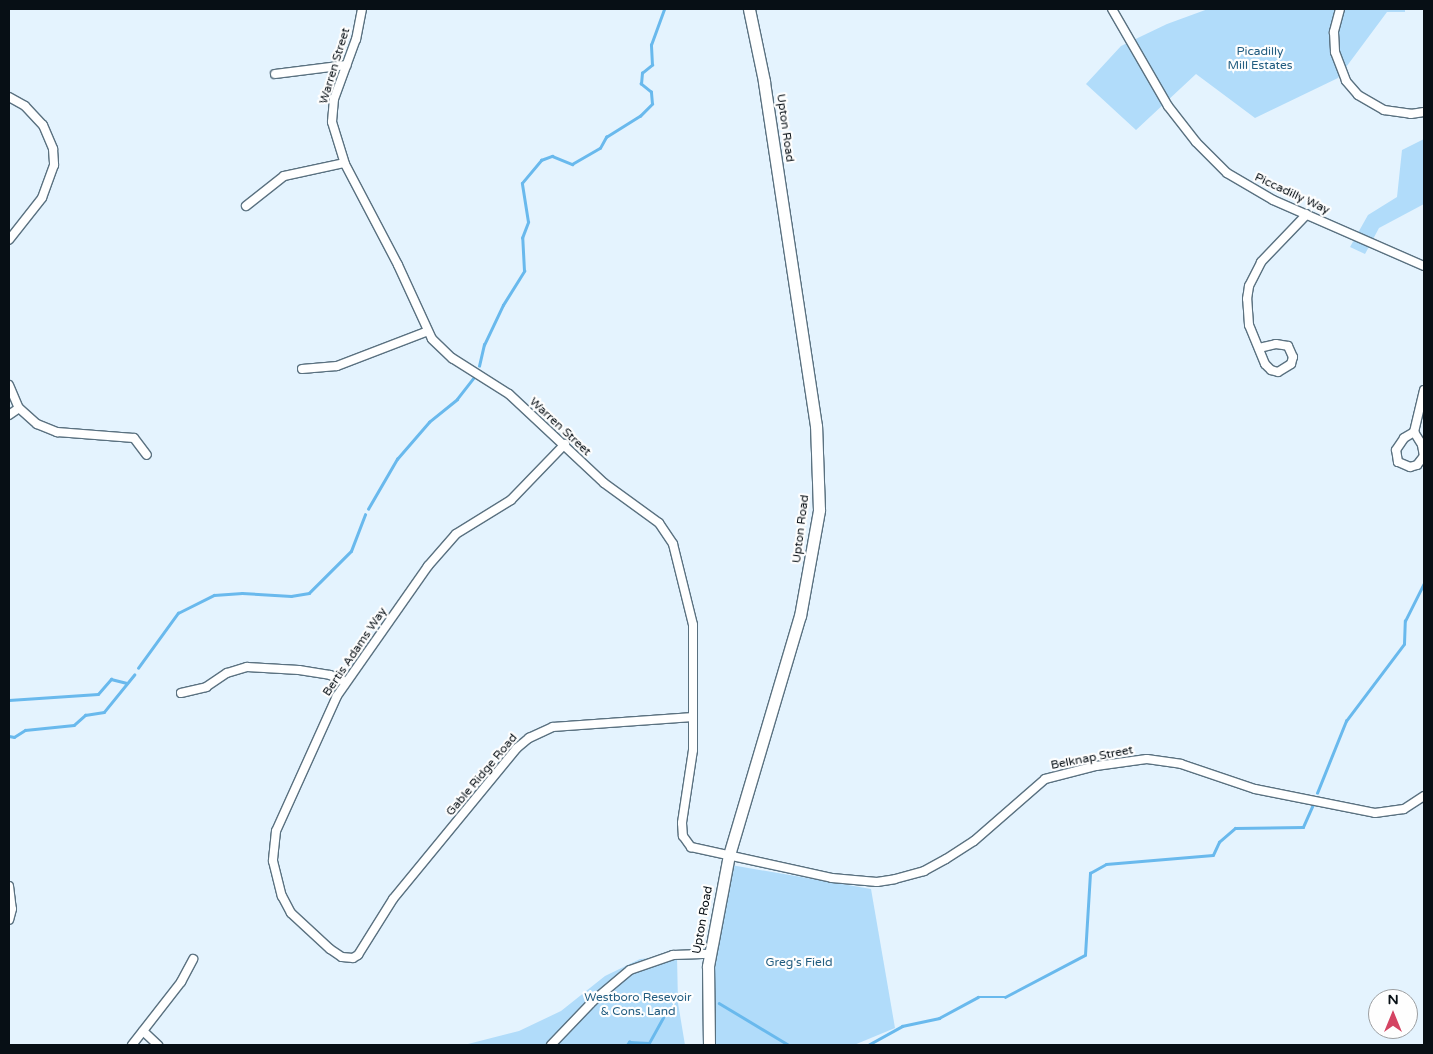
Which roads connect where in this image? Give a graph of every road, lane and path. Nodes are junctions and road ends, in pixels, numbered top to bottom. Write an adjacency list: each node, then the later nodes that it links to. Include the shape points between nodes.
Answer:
1 (362, 9): 5 (street, Warren Street)
2 (750, 9): 28 (main road, Upton Road, via 764,81 816,426 819,510 800,616)
3 (1112, 9): 11 (street, Piccadilly Way, via 1168,106 1210,157 1251,189)
4 (1340, 9): 8 (street, via 1334,32 1335,52 1346,81 1358,95 1384,110 1411,114)
5 (346, 65): 6 (street); 9 (street, Warren Street, via 332,110 332,122)
6 (275, 74)
7 (9, 97): 12 (street, via 25,106 43,125 53,149 54,165 42,198)
8 (1424, 112)
9 (344, 163): 10 (street, via 284,176); 14 (street, Warren Street, via 398,265)
10 (246, 206)
11 (1307, 214): 13 (street, Piccadilly Way); 15 (street, via 1261,262 1249,286 1249,325)
12 (9, 240)
13 (1424, 266)
14 (428, 331): 16 (street, via 337,366); 22 (street, Warren Street, via 441,350 500,386)
15 (1259, 348): 15 (street, via 1276,344 1288,346 1292,351 1291,364 1278,372 1271,370)
16 (302, 369)
17 (9, 385): 19 (street)
18 (1424, 390): 21 (street)
19 (19, 408): 20 (street); 23 (street, via 37,424 56,432 134,438)
20 (9, 415)
21 (1414, 432): 21 (street, via 1424,456 1417,466 1410,468 1398,462 1396,450 1404,438)
22 (565, 444): 24 (street, Bertis Adams Way, via 511,500 456,534 428,566); 26 (street, Warren Street, via 604,484 659,522 674,544 693,625)
23 (147, 455)
24 (346, 682): 25 (street, via 330,675 247,666 227,672 206,687); 32 (street, Bertis Adams Way, via 328,713 282,813 276,831 273,861 282,896 291,912 330,949)
25 (181, 693)
26 (693, 717): 28 (street, Warren Street, via 693,750 683,836 691,848); 32 (street, Gable Ridge Road, via 553,728 529,738 517,748 394,899 358,955)
27 (1424, 796): 28 (street, Belknap Street, via 1404,809 1375,813 1255,789 1181,764 1147,759 1096,766 1045,779 974,841 936,866 910,876 877,882 856,881)
28 (729, 856): 31 (main road, Upton Road)
29 (9, 886): 30 (street, via 12,909)
30 (9, 920)
31 (710, 954): 37 (street, via 673,955 630,970 592,1001); 38 (main road, Upton Road)
32 (351, 958)
33 (193, 959): 34 (street, via 181,982)
34 (143, 1031): 35 (street); 36 (street)
35 (132, 1045)
36 (158, 1045)
37 (551, 1045)
38 (708, 1045)

